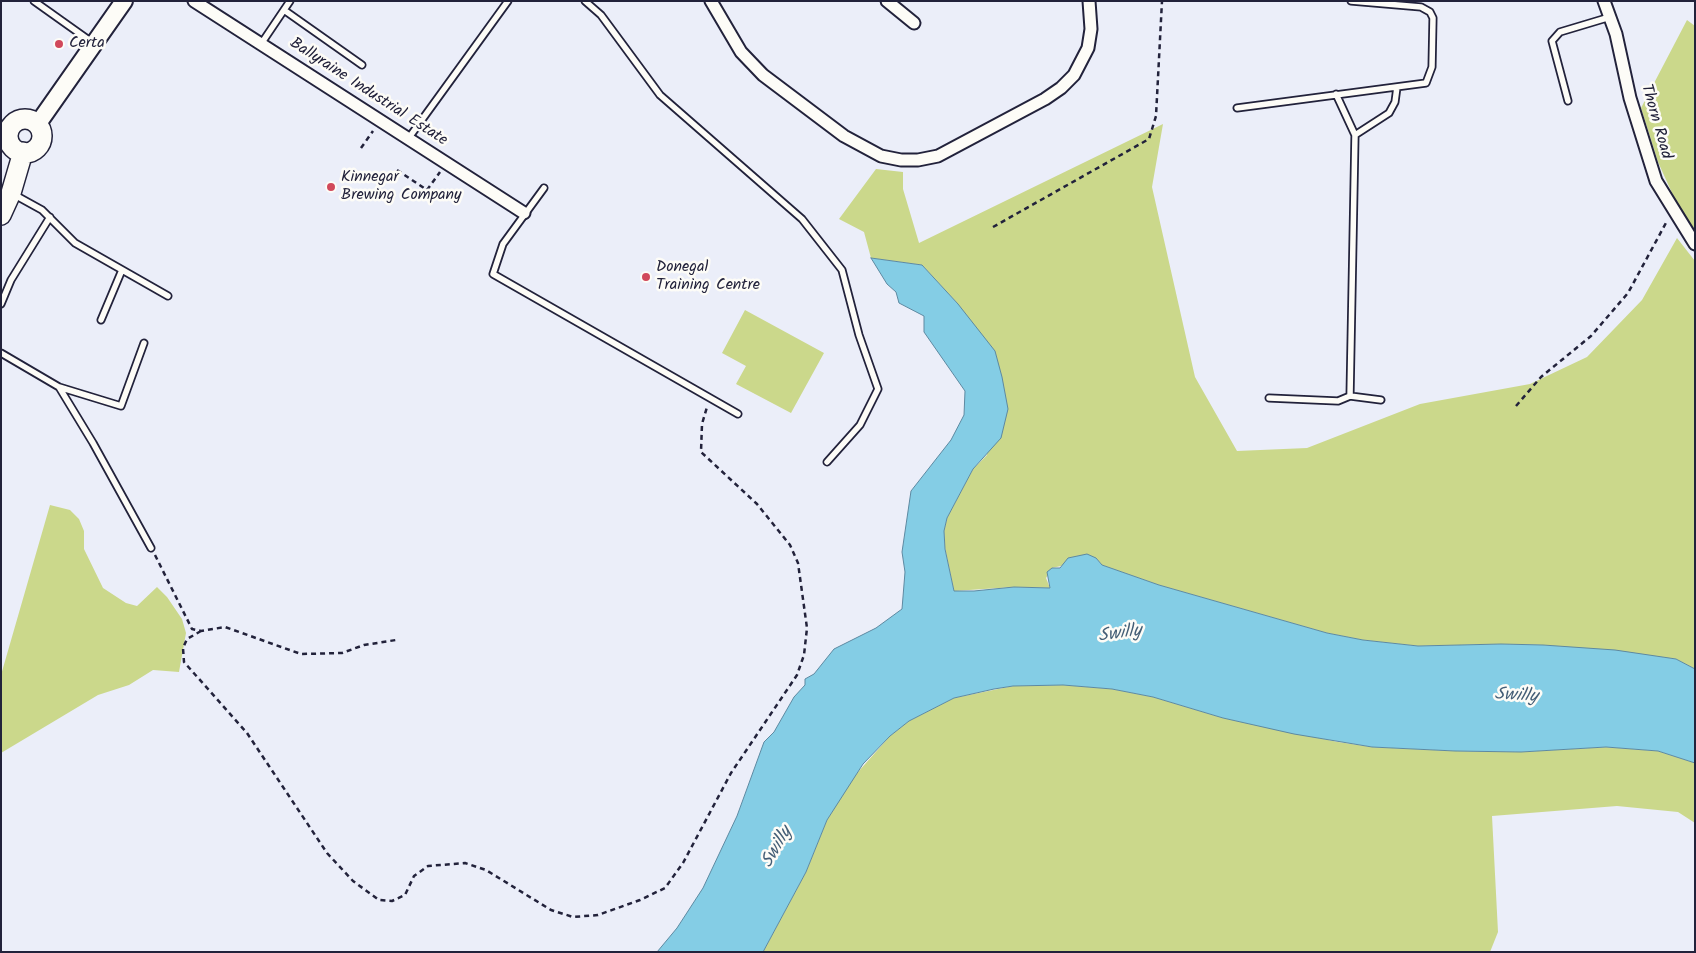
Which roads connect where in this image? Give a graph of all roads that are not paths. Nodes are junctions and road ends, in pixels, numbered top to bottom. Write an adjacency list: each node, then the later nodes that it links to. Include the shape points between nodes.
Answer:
1 (34, 1): 15 (lane)
2 (124, 1): 15 (main road)
3 (194, 1): 16 (street, Ballyraine Industrial Estate)
4 (290, 1): 12 (lane)
5 (508, 1): 25 (lane)
6 (585, 1): 44 (lane, via 601,15 660,95 802,219 842,270 859,335 878,389 860,424)
7 (711, 1): 9 (street, via 741,52 763,75 844,136 881,156 901,160 938,156 1061,88 1074,75 1088,48 1091,29)
8 (887, 1): 14 (street)
9 (1089, 1)
10 (1351, 1): 18 (lane, via 1422,7 1430,12 1433,18 1432,67 1426,83)
11 (1604, 1): 13 (street, Thorn Road)
12 (284, 10): 16 (lane); 17 (lane)
13 (1610, 17): 20 (lane, via 1560,32 1552,41); 32 (street, Thorn Road, via 1656,181)
14 (914, 23)
15 (93, 43): 23 (main road)
16 (261, 44): 25 (street, Ballyraine Industrial Estate)
17 (362, 66)
18 (1397, 87): 19 (lane); 24 (lane, via 1396,102 1389,113)
19 (1336, 94): 21 (lane); 24 (lane)
20 (1568, 101)
21 (1237, 108)
22 (7, 120): 23 (main road, via 22,119); 26 (main road, via 8,139 13,148)
23 (38, 125): 26 (main road, via 41,135 38,146)
24 (1355, 135): 40 (lane)
25 (408, 139): 29 (street, Ballyraine Industrial Estate)
26 (23, 152): 28 (main road)
27 (544, 188): 29 (lane)
28 (11, 193): 30 (main road); 31 (lane)
29 (524, 213): 43 (lane, via 503,244 493,274)
30 (1, 215)
31 (50, 217): 33 (lane, via 74,243); 35 (lane, via 11,280)
32 (1695, 244)
33 (122, 270): 34 (lane); 36 (lane)
34 (168, 296)
35 (1, 304)
36 (101, 320)
37 (144, 343): 39 (lane, via 121,406)
38 (1, 353): 39 (lane)
39 (60, 387): 45 (lane)
40 (1350, 396): 41 (lane, via 1338,401); 42 (lane)
41 (1269, 398)
42 (1381, 400)
43 (738, 414)
44 (827, 462)
45 (151, 548)

